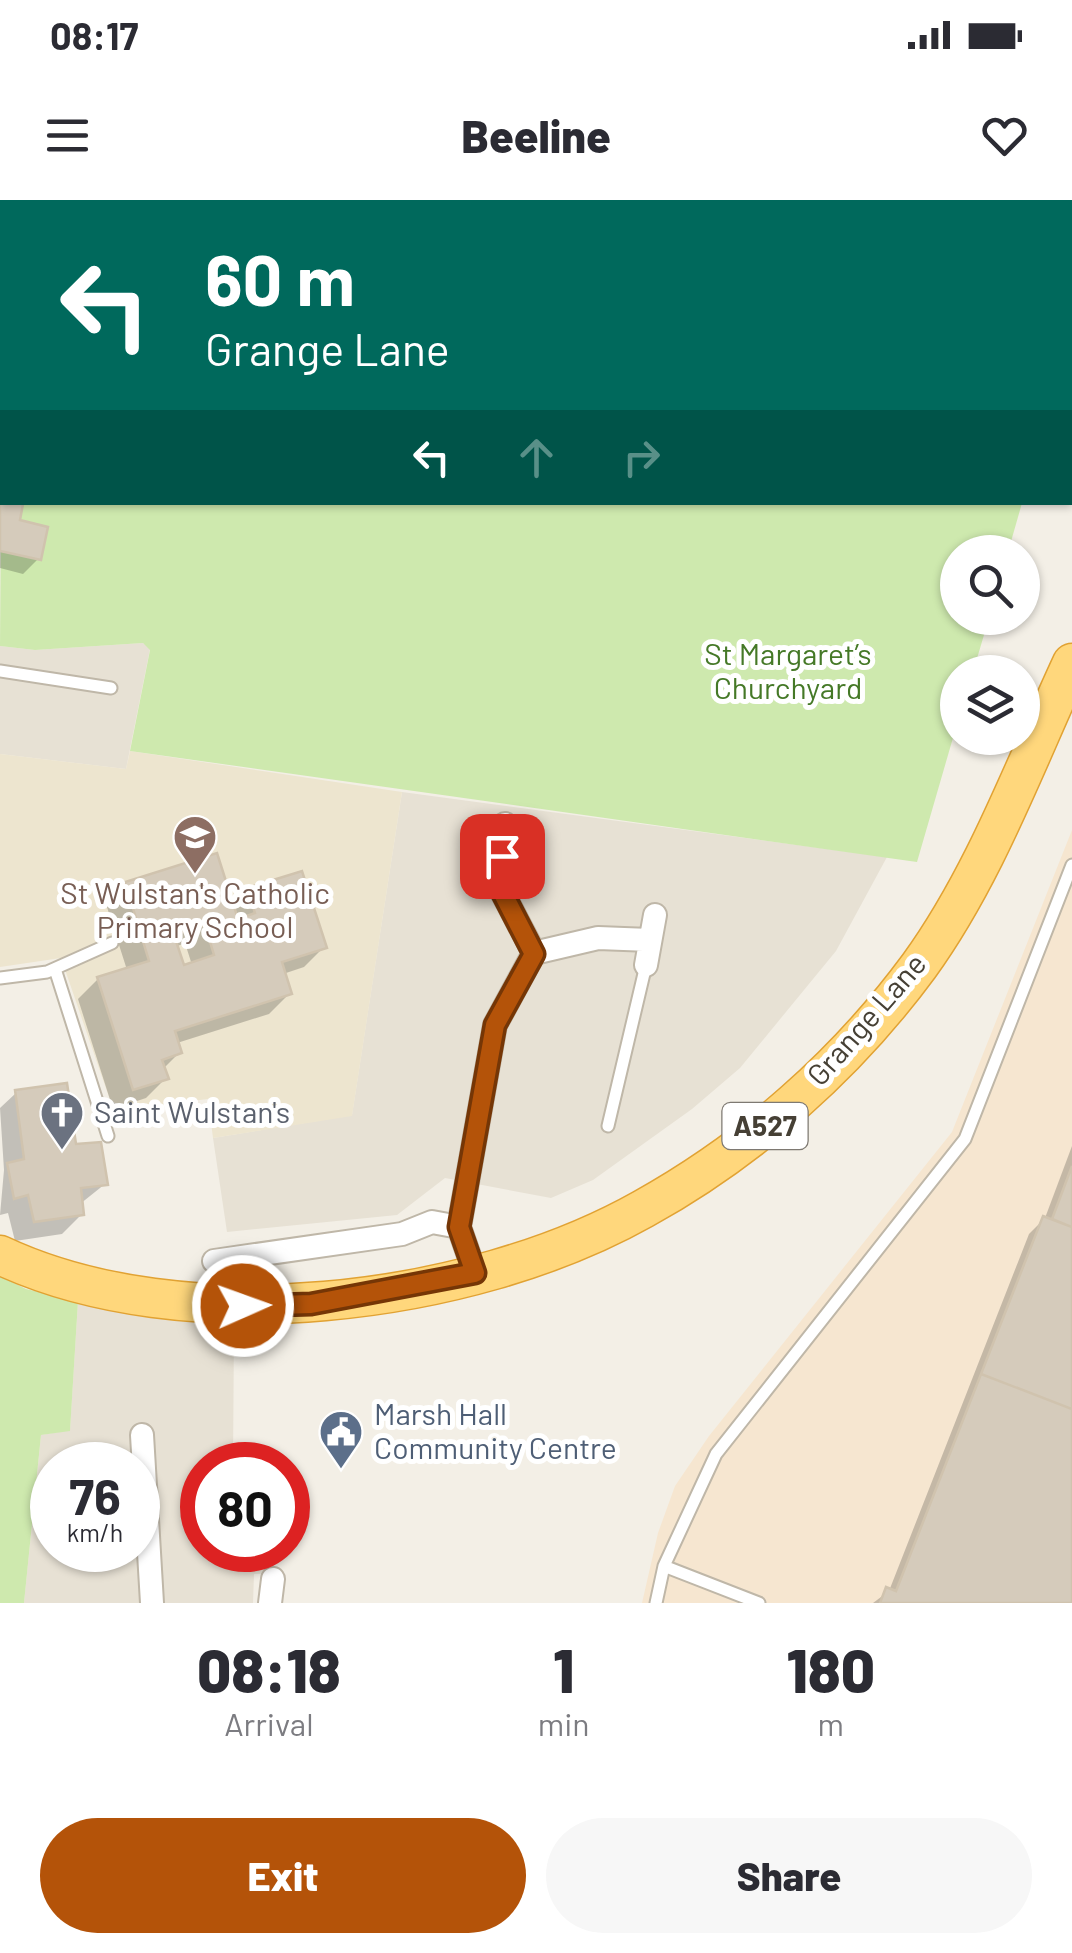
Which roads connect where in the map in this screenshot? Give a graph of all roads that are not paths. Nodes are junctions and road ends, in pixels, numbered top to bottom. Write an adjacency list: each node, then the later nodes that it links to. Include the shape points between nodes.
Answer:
1 (1072, 663): 18 (highway, Grange Lane / A527, via 978,868 920,965 835,1066 746,1142 642,1210 552,1250)
2 (0, 672): 3 (lane)
3 (112, 688)
4 (506, 824): 9 (street, via 500,888)
5 (1072, 866): 21 (lane, via 965,1138 716,1454)
6 (655, 915): 7 (street)
7 (650, 940): 9 (street, via 598,938); 10 (street)
8 (112, 943): 11 (lane)
9 (534, 954): 15 (street, via 495,1025)
10 (646, 965): 13 (lane)
11 (55, 969): 12 (lane); 14 (lane)
12 (0, 978)
13 (608, 1126)
14 (108, 1136)
15 (459, 1227): 17 (street, via 432,1222 402,1234); 18 (street)
16 (0, 1255): 18 (highway, Grange Lane / A527, via 36,1272 150,1298 243,1306 311,1304)
17 (214, 1261)
18 (475, 1273)
19 (142, 1436): 20 (street)
20 (141, 1442)
21 (664, 1566): 24 (lane); 25 (lane)
22 (148, 1572): 23 (street)
23 (152, 1603)
24 (656, 1603)
25 (759, 1603)

